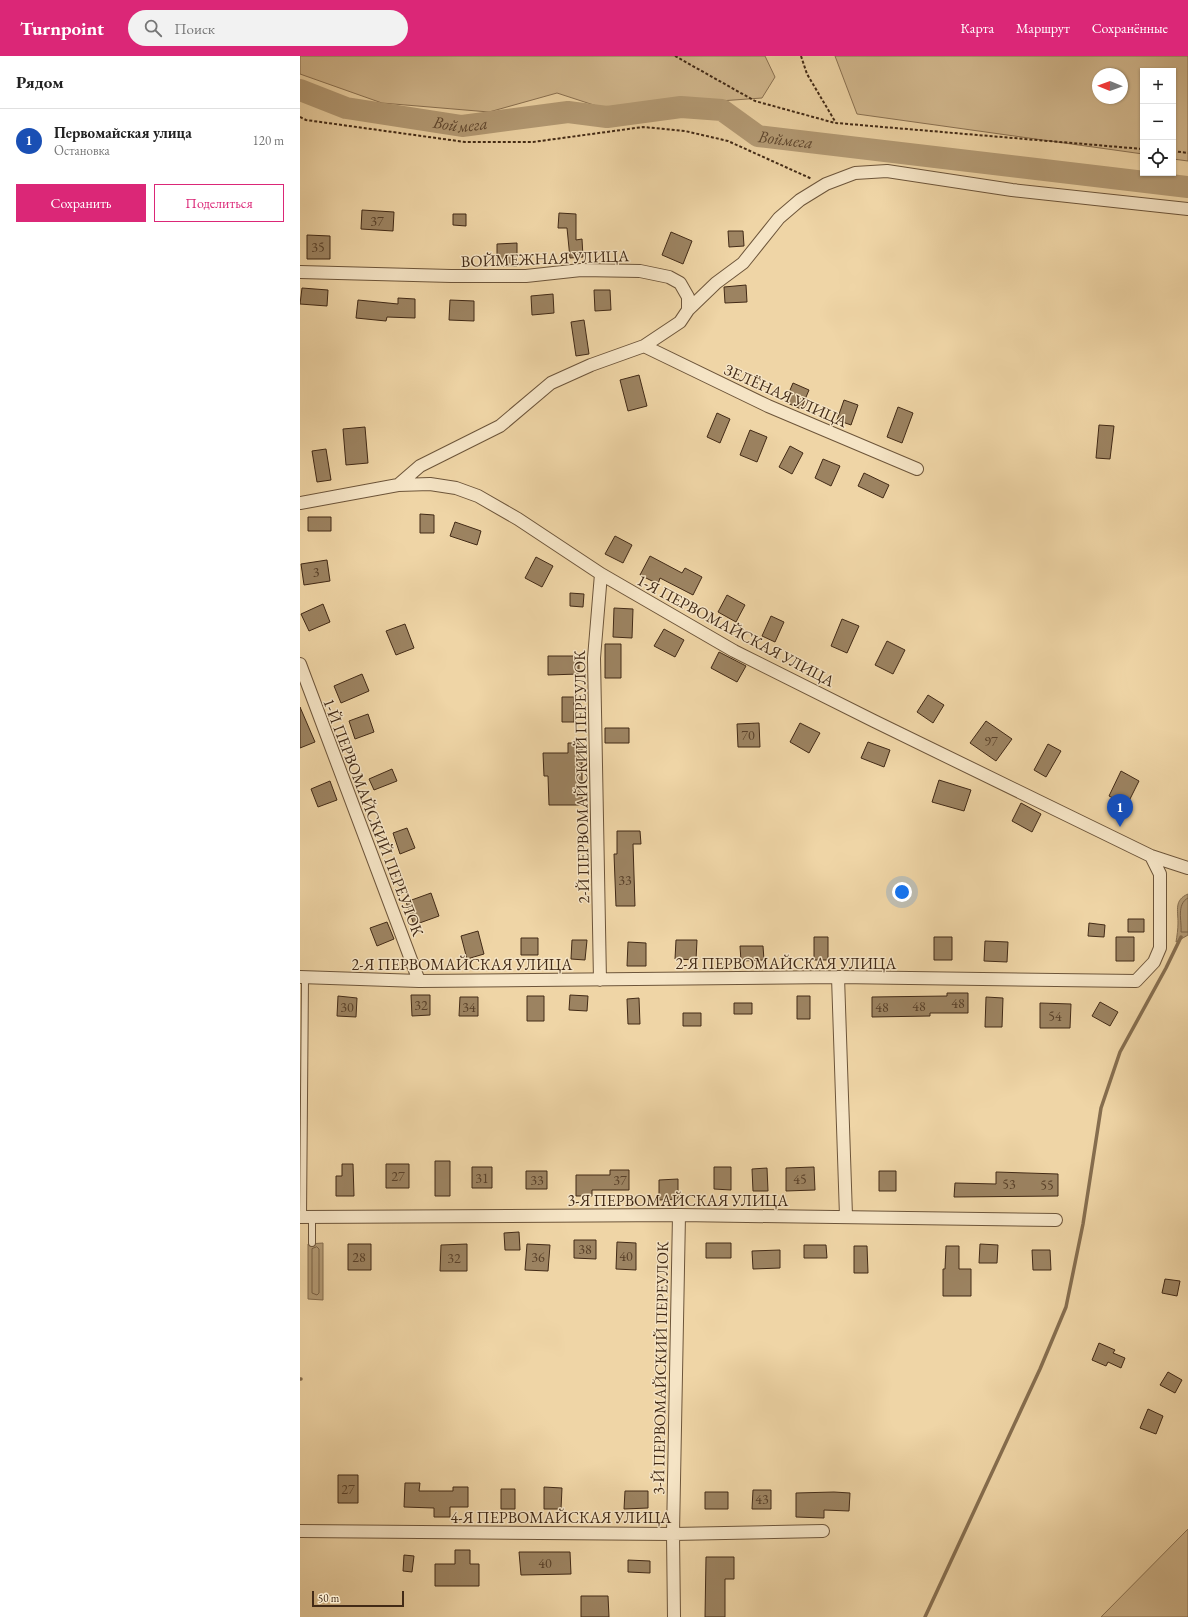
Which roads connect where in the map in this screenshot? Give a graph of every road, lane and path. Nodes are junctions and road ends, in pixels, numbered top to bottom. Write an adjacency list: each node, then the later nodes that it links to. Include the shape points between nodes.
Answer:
1 (675, 56): 4 (path, via 754,101)
2 (801, 56): 4 (path, via 807,74)
3 (300, 117): 8 (path, via 306,120 466,142 533,142 644,127 686,131 728,141)
4 (836, 123): 5 (path)
5 (1140, 149)
6 (1176, 151): 7 (path)
7 (1188, 153)
8 (826, 184): 9 (street, via 855,174 887,172 1012,190); 11 (street, via 800,200 779,218 743,263 716,283)
9 (1188, 209)
10 (300, 272): 11 (street, ВОЙМЕЖНАЯ УЛИЦА, via 526,276 581,270 640,271 669,277 680,283 688,297)
11 (688, 310): 12 (street, via 680,322)
12 (644, 346): 13 (street, ЗЕЛЁНАЯ УЛИЦА, via 768,406); 14 (street, via 591,365 552,384 500,426 420,466)
13 (917, 469)
14 (398, 485): 15 (street, 1-Я ПЕРВОМАЙСКАЯ УЛИЦА); 16 (street, 1-Я ПЕРВОМАЙСКАЯ УЛИЦА, via 430,484 456,488 478,496)
15 (300, 504)
16 (601, 574): 18 (street, 1-Я ПЕРВОМАЙСКАЯ УЛИЦА, via 734,651); 22 (street, 2-Й ПЕРВОМАЙСКИЙ ПЕРЕУЛОК, via 594,658)
17 (300, 664): 23 (street, 1-Й ПЕРВОМАЙСКИЙ ПЕРЕУЛОК)
18 (1151, 856): 19 (street, 1-Я ПЕРВОМАЙСКАЯ УЛИЦА); 21 (street, 2-Я ПЕРВОМАЙСКАЯ УЛИЦА, via 1160,874 1160,948 1154,962 1136,981)
19 (1188, 868)
20 (302, 977): 23 (street, 2-Я ПЕРВОМАЙСКАЯ УЛИЦА); 26 (lane)
21 (838, 978): 22 (street, 2-Я ПЕРВОМАЙСКАЯ УЛИЦА); 25 (street)
22 (600, 980): 23 (street, 2-Я ПЕРВОМАЙСКАЯ УЛИЦА)
23 (419, 981)
24 (679, 1215): 25 (street, 3-Я ПЕРВОМАЙСКАЯ УЛИЦА); 26 (street, 3-Я ПЕРВОМАЙСКАЯ УЛИЦА); 31 (street, 3-Й ПЕРВОМАЙСКИЙ ПЕРЕУЛОК)
25 (846, 1216): 27 (street, 3-Я ПЕРВОМАЙСКАЯ УЛИЦА)
26 (305, 1217): 28 (lane)
27 (1056, 1220)
28 (312, 1243)
29 (300, 1531): 31 (street, 4-Я ПЕРВОМАЙСКАЯ УЛИЦА)
30 (823, 1531): 31 (street, 4-Я ПЕРВОМАЙСКАЯ УЛИЦА)
31 (673, 1534): 32 (street, 3-Й ПЕРВОМАЙСКИЙ ПЕРЕУЛОК)
32 (674, 1617)

